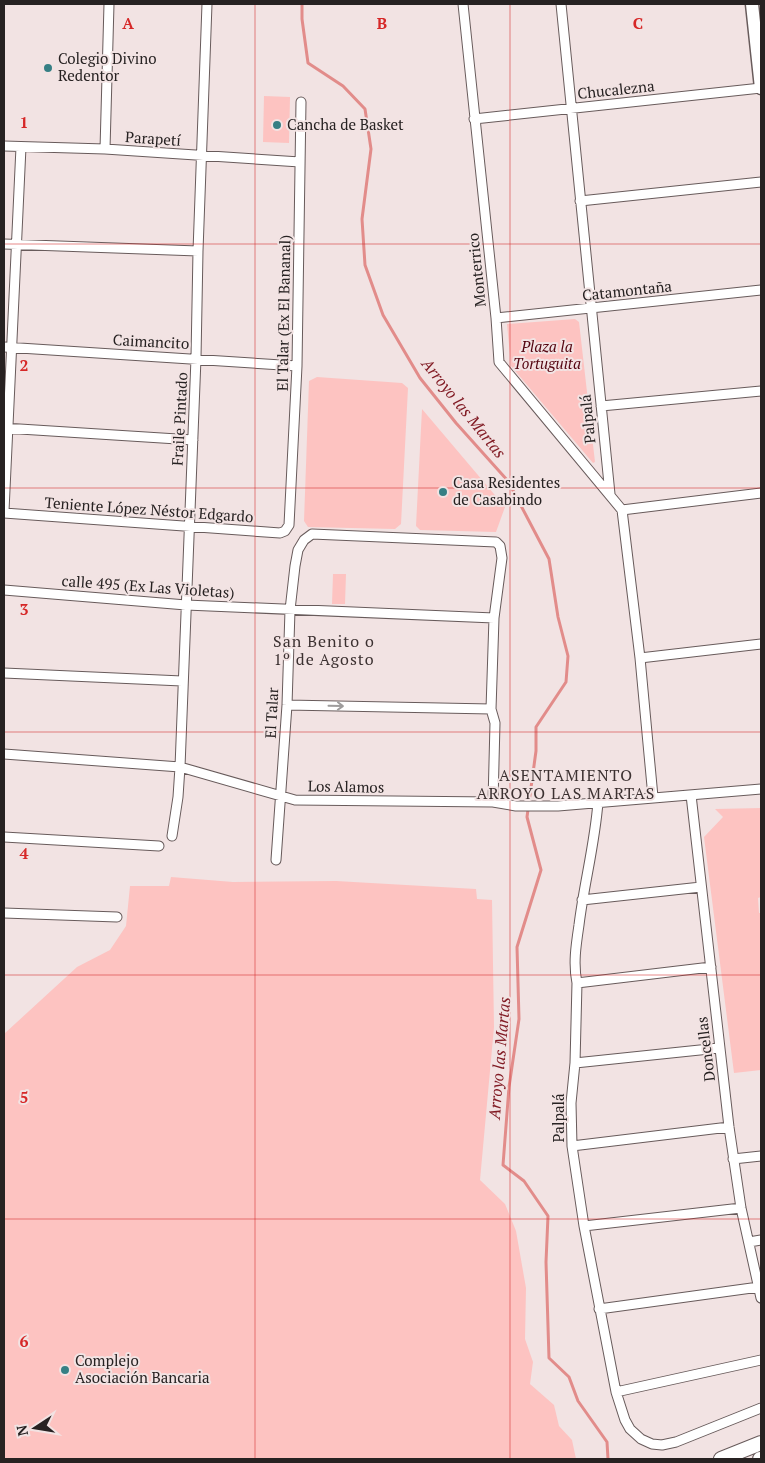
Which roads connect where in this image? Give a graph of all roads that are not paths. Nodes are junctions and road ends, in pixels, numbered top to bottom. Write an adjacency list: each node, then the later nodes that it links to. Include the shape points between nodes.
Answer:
1 (109, 4): 12 (street)
2 (207, 4): 13 (street, Fraile Pintado)
3 (463, 4): 9 (street, Monterrico)
4 (561, 4): 8 (street, Palpalá)
5 (752, 4): 6 (street)
6 (761, 88): 8 (street, Chucalezna)
7 (301, 102): 14 (street, El Talar (Ex El Bananal))
8 (571, 108): 9 (street, Chucalezna); 16 (street, Palpalá)
9 (474, 119): 22 (street, Monterrico)
10 (4, 146): 11 (street, Parapetí)
11 (21, 147): 12 (street, Parapetí); 18 (street)
12 (105, 150): 13 (street, Parapetí)
13 (202, 156): 14 (street, Parapetí); 19 (street, Fraile Pintado)
14 (300, 162): 25 (street, El Talar (Ex El Bananal))
15 (761, 182): 16 (street)
16 (580, 201): 21 (street, Palpalá)
17 (4, 244): 18 (street)
18 (17, 245): 19 (street); 23 (street)
19 (198, 251): 24 (street, Fraile Pintado)
20 (761, 290): 21 (street, Catamontaña)
21 (591, 309): 22 (street, Catamontaña); 27 (street, Palpalá)
22 (496, 318): 31 (street, Monterrico, via 499,362)
23 (8, 347): 24 (street, Caimancito); 28 (street)
24 (196, 358): 25 (street, Caimancito); 29 (street, Fraile Pintado)
25 (297, 366): 34 (street, El Talar (Ex El Bananal))
26 (761, 391): 27 (street)
27 (601, 406): 31 (street, Palpalá)
28 (6, 428): 29 (street); 33 (street)
29 (193, 440): 35 (street, Fraile Pintado)
30 (761, 493): 32 (street)
31 (610, 494): 32 (street)
32 (622, 510): 41 (street)
33 (4, 512): 35 (street, Teniente López Néstor Edgardo)
34 (289, 525): 35 (street, Teniente López Néstor Edgardo, via 280,533)
35 (189, 526): 37 (street, Fraile Pintado)
36 (4, 590): 37 (street, calle 495 (Ex Las Violetas))
37 (186, 605): 38 (street, calle 495 (Ex Las Violetas)); 43 (street, Fraile Pintado)
38 (290, 610): 39 (street, calle 495 (Ex Las Violetas)); 39 (street, El Talar, via 298,550 312,534 496,542 502,558); 44 (street, El Talar)
39 (494, 618): 45 (street)
40 (761, 644): 41 (street)
41 (640, 658): 51 (street)
42 (4, 673): 43 (street)
43 (182, 682): 47 (street, Fraile Pintado)
44 (287, 705): 45 (street, one-way to 45); 50 (street, El Talar)
45 (491, 709): 52 (street, via 495,723)
46 (4, 754): 47 (street, Los Alamos)
47 (180, 767): 50 (street, Los Alamos); 54 (street, Fraile Pintado)
48 (761, 789): 49 (street, Los Alamos)
49 (691, 795): 51 (street, Los Alamos); 58 (street, Doncellas)
50 (281, 797): 52 (street, Los Alamos, via 295,800); 57 (street, El Talar)
51 (653, 797): 53 (street, Los Alamos)
52 (493, 802): 53 (street, Los Alamos, via 516,806)
53 (598, 802): 59 (street, Palpalá)
54 (172, 836)
55 (4, 837): 56 (street)
56 (159, 846)
57 (276, 860)
58 (701, 887): 59 (street); 62 (street, Doncellas)
59 (582, 900): 63 (street, Palpalá, via 575,953)
60 (4, 913): 61 (street)
61 (117, 918)
62 (711, 967): 63 (street); 64 (street, Doncellas)
63 (577, 983): 65 (street, Palpalá)
64 (719, 1048): 65 (street); 66 (street, Doncellas)
65 (575, 1063): 67 (street, Palpalá, via 570,1103)
66 (729, 1127): 67 (street); 69 (street, Doncellas)
67 (572, 1146): 71 (street, Palpalá)
68 (761, 1156): 69 (street)
69 (733, 1160): 70 (street, Doncellas)
70 (741, 1208): 71 (street); 73 (street, Doncellas)
71 (584, 1226): 76 (street, Palpalá)
72 (761, 1240): 73 (street)
73 (749, 1242): 74 (street, Doncellas)
74 (759, 1287): 75 (street, Doncellas); 76 (street)
75 (761, 1298)
76 (599, 1309): 78 (street, Palpalá)
77 (761, 1360): 78 (street)
78 (616, 1392): 79 (street, Palpalá, via 630,1429 652,1444 676,1442)
79 (761, 1408)
80 (761, 1443): 81 (main road)
81 (721, 1459)

